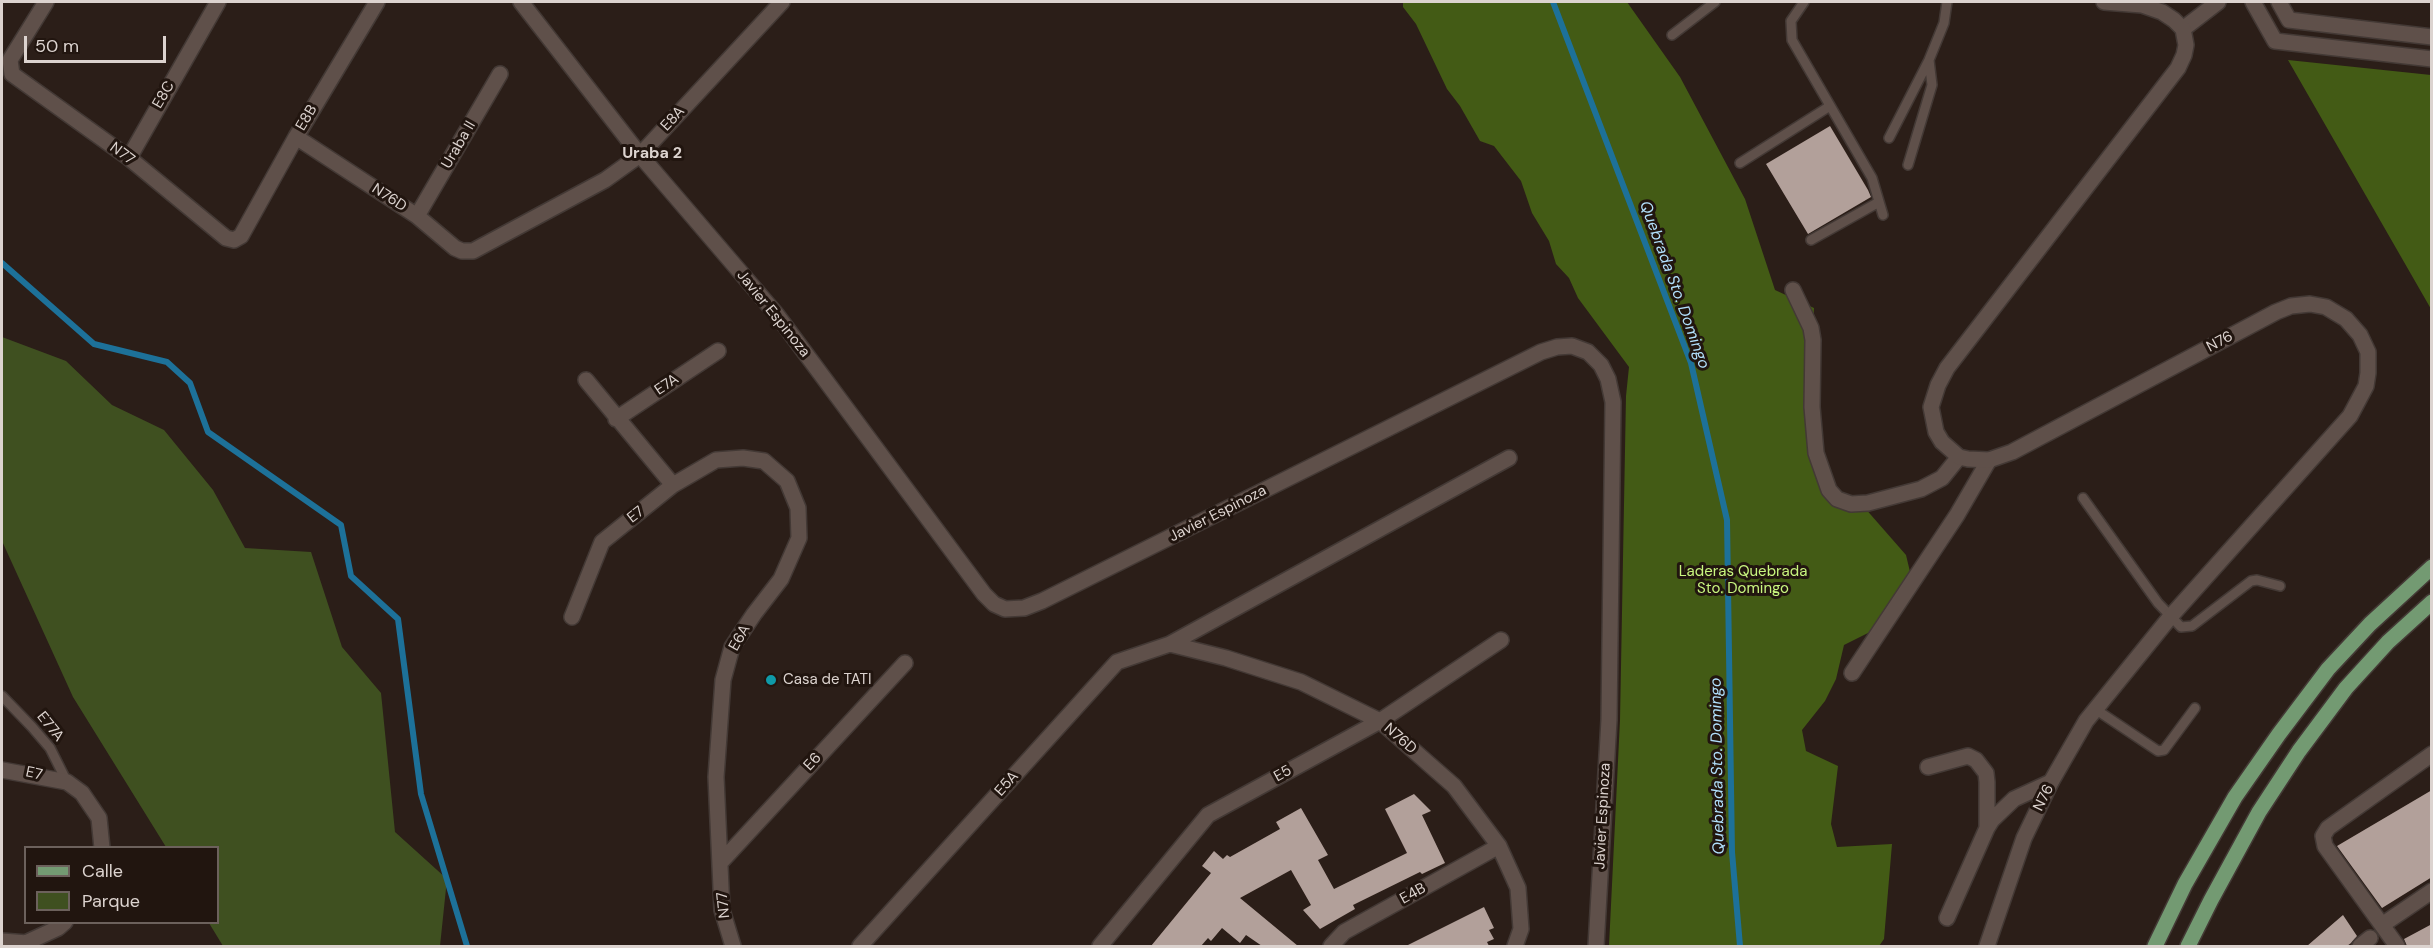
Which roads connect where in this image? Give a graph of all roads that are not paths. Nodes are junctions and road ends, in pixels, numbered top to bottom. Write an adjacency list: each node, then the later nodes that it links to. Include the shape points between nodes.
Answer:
1 (46, 2): 23 (street, N77, via 10,60 12,74)
2 (218, 2): 23 (street, E8C)
3 (377, 2): 20 (street, E8B)
4 (521, 2): 22 (street, Javier Espinoza)
5 (782, 2): 22 (street, E8A)
6 (1715, 2): 14 (lane)
7 (1804, 2): 19 (lane, via 1791,21 1792,40)
8 (1947, 2): 17 (lane, via 1944,24)
9 (2104, 2): 13 (street, via 2142,5 2162,12)
10 (2218, 2): 13 (street)
11 (2253, 2): 16 (street, via 2275,41)
12 (2278, 2): 15 (street, via 2289,20)
13 (2183, 29): 36 (street, via 2186,45 2178,68 1947,368 1938,385 1931,407 1936,432)
14 (1672, 35)
15 (2432, 37)
16 (2432, 59)
17 (1929, 60): 21 (lane); 25 (lane, via 1932,85)
18 (500, 74): 28 (street, Uraba II)
19 (1830, 106): 24 (lane); 26 (lane, via 1872,178)
20 (296, 137): 28 (street, N76D); 29 (street, E8B)
21 (1889, 138)
22 (640, 155): 31 (street, E8A, via 605,180); 75 (street, Javier Espinoza, via 777,315 984,594 1005,609 1024,608 1042,601 1541,352 1572,346 1588,352 1608,379 1613,402 1608,720)
23 (129, 158): 29 (street, N77, via 226,238)
24 (1740, 162)
25 (1908, 165)
26 (1879, 202): 27 (lane); 30 (lane)
27 (1883, 215)
28 (417, 216): 31 (street, N76D, via 455,248 467,252)
29 (241, 237)
30 (1811, 240)
31 (482, 247)
32 (1793, 290): 36 (street, via 1811,328 1816,453 1828,490 1837,499 1851,504 1868,504 1921,489 1942,478)
33 (718, 351): 35 (street, E7A)
34 (586, 380): 35 (street)
35 (616, 419): 40 (street)
36 (1959, 457): 39 (street, N76)
37 (742, 458): 40 (street, E7, via 716,460); 63 (street, E6A, via 764,461 787,481 798,508 799,538 781,579 732,647 723,680 716,777)
38 (1509, 458): 48 (street, E5A)
39 (1989, 460): 45 (street, N76, via 2026,447 2291,306 2326,307 2346,319 2368,352 2366,386 2359,402); 50 (street)
40 (673, 485): 46 (street, E7, via 602,542)
41 (2083, 498): 45 (lane)
42 (2432, 567): 77 (main road, via 2349,646 2279,734 2235,797)
43 (2280, 586): 45 (lane, via 2251,581 2186,628)
44 (2432, 602): 78 (main road, via 2360,673 2299,751 2259,812)
45 (2171, 616): 53 (street, N76)
46 (572, 617)
47 (1501, 640): 54 (street, E5)
48 (1170, 644): 54 (street, N76D, via 1301,682); 71 (street, E5A, via 1117,662)
49 (905, 663): 63 (street, E6)
50 (1852, 673)
51 (2, 696): 58 (lane, E77A, via 50,748)
52 (2195, 708): 53 (lane, via 2164,750 2158,751)
53 (2095, 709): 59 (street, N76)
54 (1380, 722): 62 (street, N76D, via 1454,786); 72 (street, E5, via 1208,815)
55 (2432, 754): 67 (street, via 2328,828 2323,836 2325,846)
56 (1928, 767): 60 (street, via 1968,756 1976,760 1986,773)
57 (2, 770): 58 (street, E7)
58 (67, 782): 61 (street, via 82,793 99,818)
59 (2050, 782): 60 (street, via 2014,799); 76 (street, N76, via 2024,838)
60 (1987, 828): 65 (street)
61 (102, 846)
62 (1499, 846): 73 (street, E4B, via 1344,932); 74 (street, N76D, via 1518,888 1521,929)
63 (721, 862): 70 (street, N77, via 722,910)
64 (2432, 891): 67 (street)
65 (1947, 918)
66 (63, 924): 69 (street)
67 (2382, 925): 79 (street)
68 (2, 941): 69 (street)
69 (23, 945)
70 (733, 946)
71 (860, 946)
72 (1100, 946)
73 (1331, 946)
74 (1515, 946)
75 (1596, 946)
76 (1987, 946)
77 (2155, 946)
78 (2188, 946)
79 (2397, 946)

